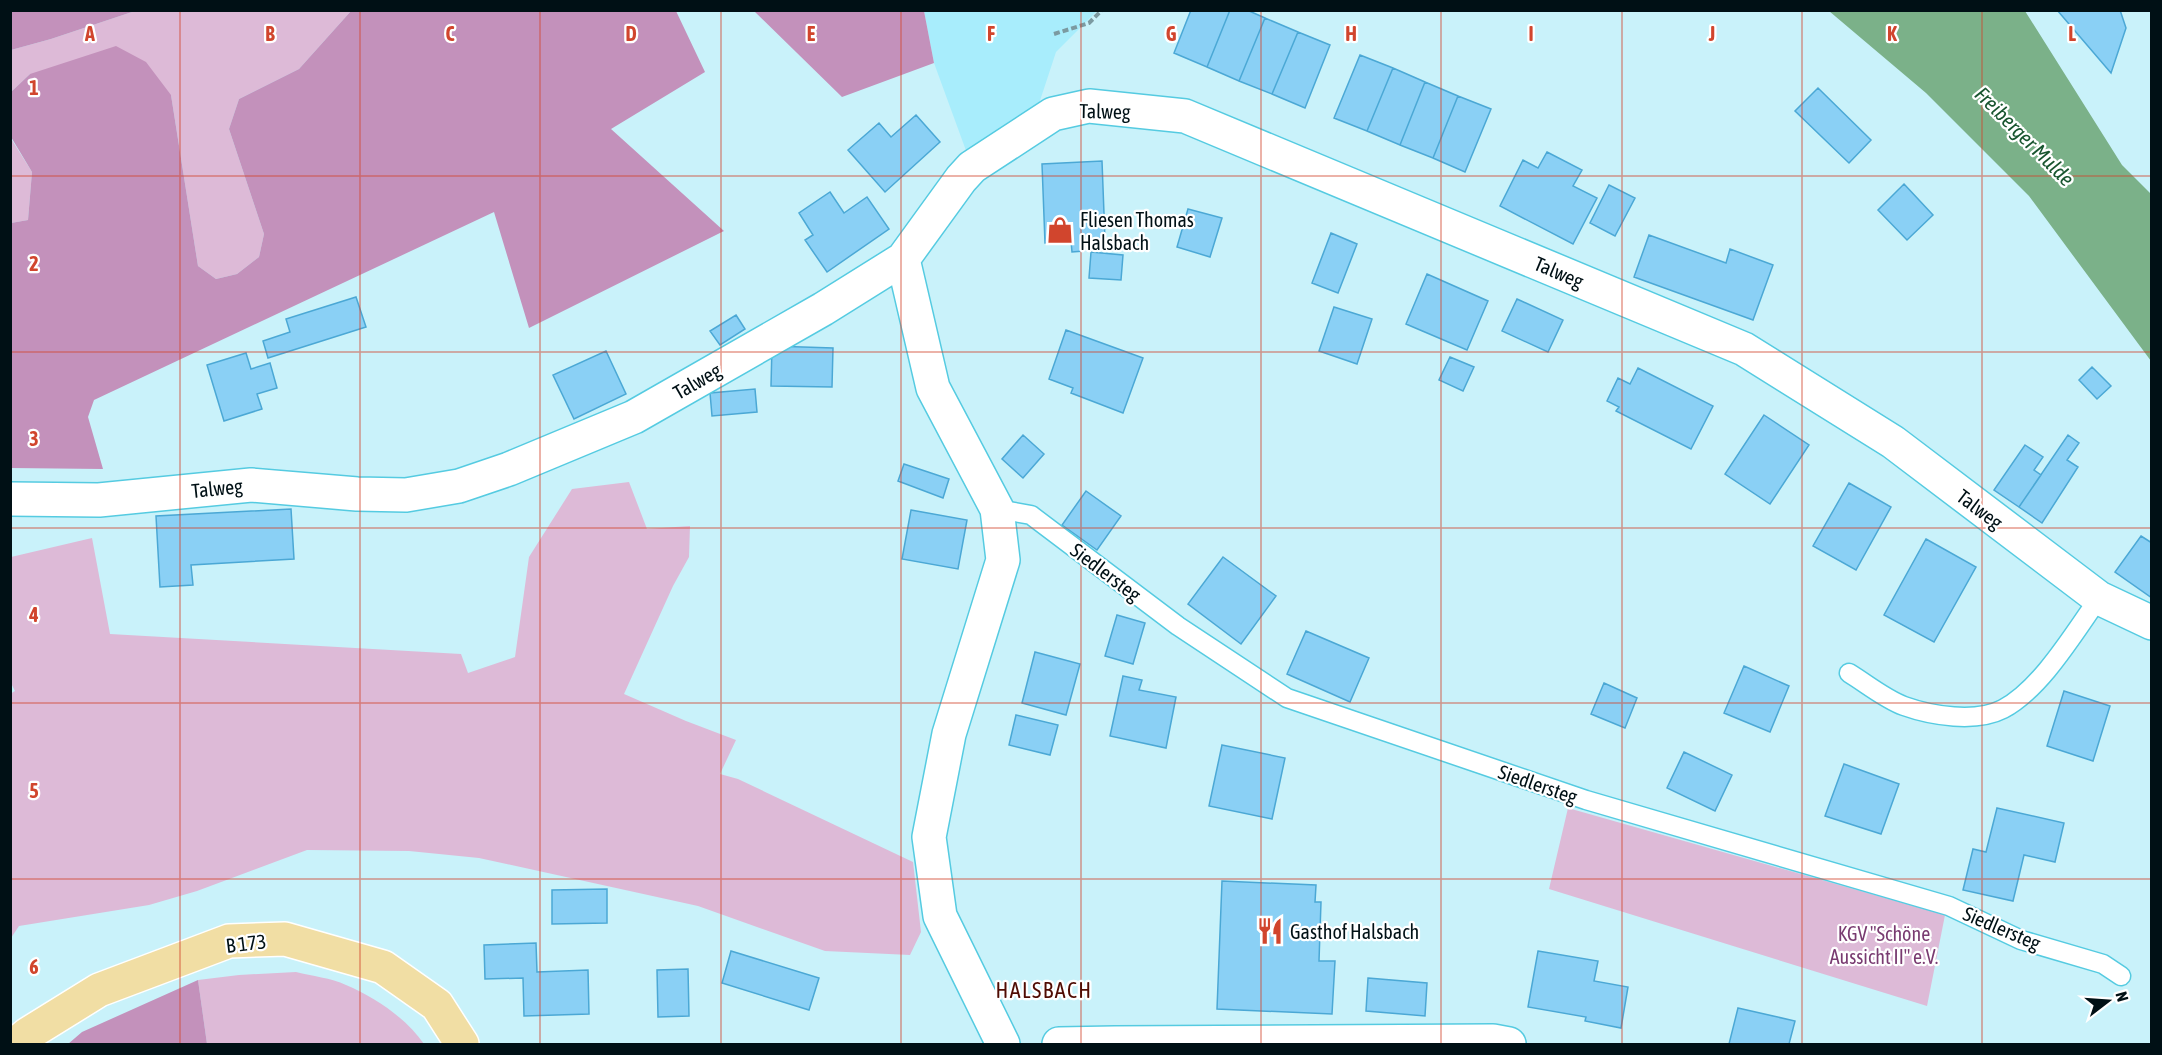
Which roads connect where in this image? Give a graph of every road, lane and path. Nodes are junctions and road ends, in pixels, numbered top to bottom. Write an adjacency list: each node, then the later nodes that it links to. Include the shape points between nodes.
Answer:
1 (1102, 10): 2 (path, via 1089,23)
2 (1054, 34)
3 (903, 259): 4 (street, Talweg, via 634,417 459,486 406,495 251,485 99,500); 5 (street, via 933,388); 6 (street, Talweg, via 972,167 1053,114 1089,106 1185,116 1744,349 1893,442)
4 (10, 499)
5 (997, 509): 9 (lane, Siedlersteg, via 1030,515 1178,626 1287,698 1586,800 1949,906 2021,940 2103,964); 13 (street, via 1003,560 950,734 929,837 940,916)
6 (2098, 598): 7 (street, Talweg); 8 (lane, via 2030,690 2002,709 1973,717 1904,706)
7 (2151, 623)
8 (1849, 673)
9 (2121, 976)
10 (1116, 1043): 14 (street); 15 (street)
11 (16, 1044): 12 (main road, B 173 / B 173, via 99,990 229,941 285,939 383,967 437,1005)
12 (462, 1044)
13 (1003, 1044)
14 (1059, 1044)
15 (1509, 1044)

